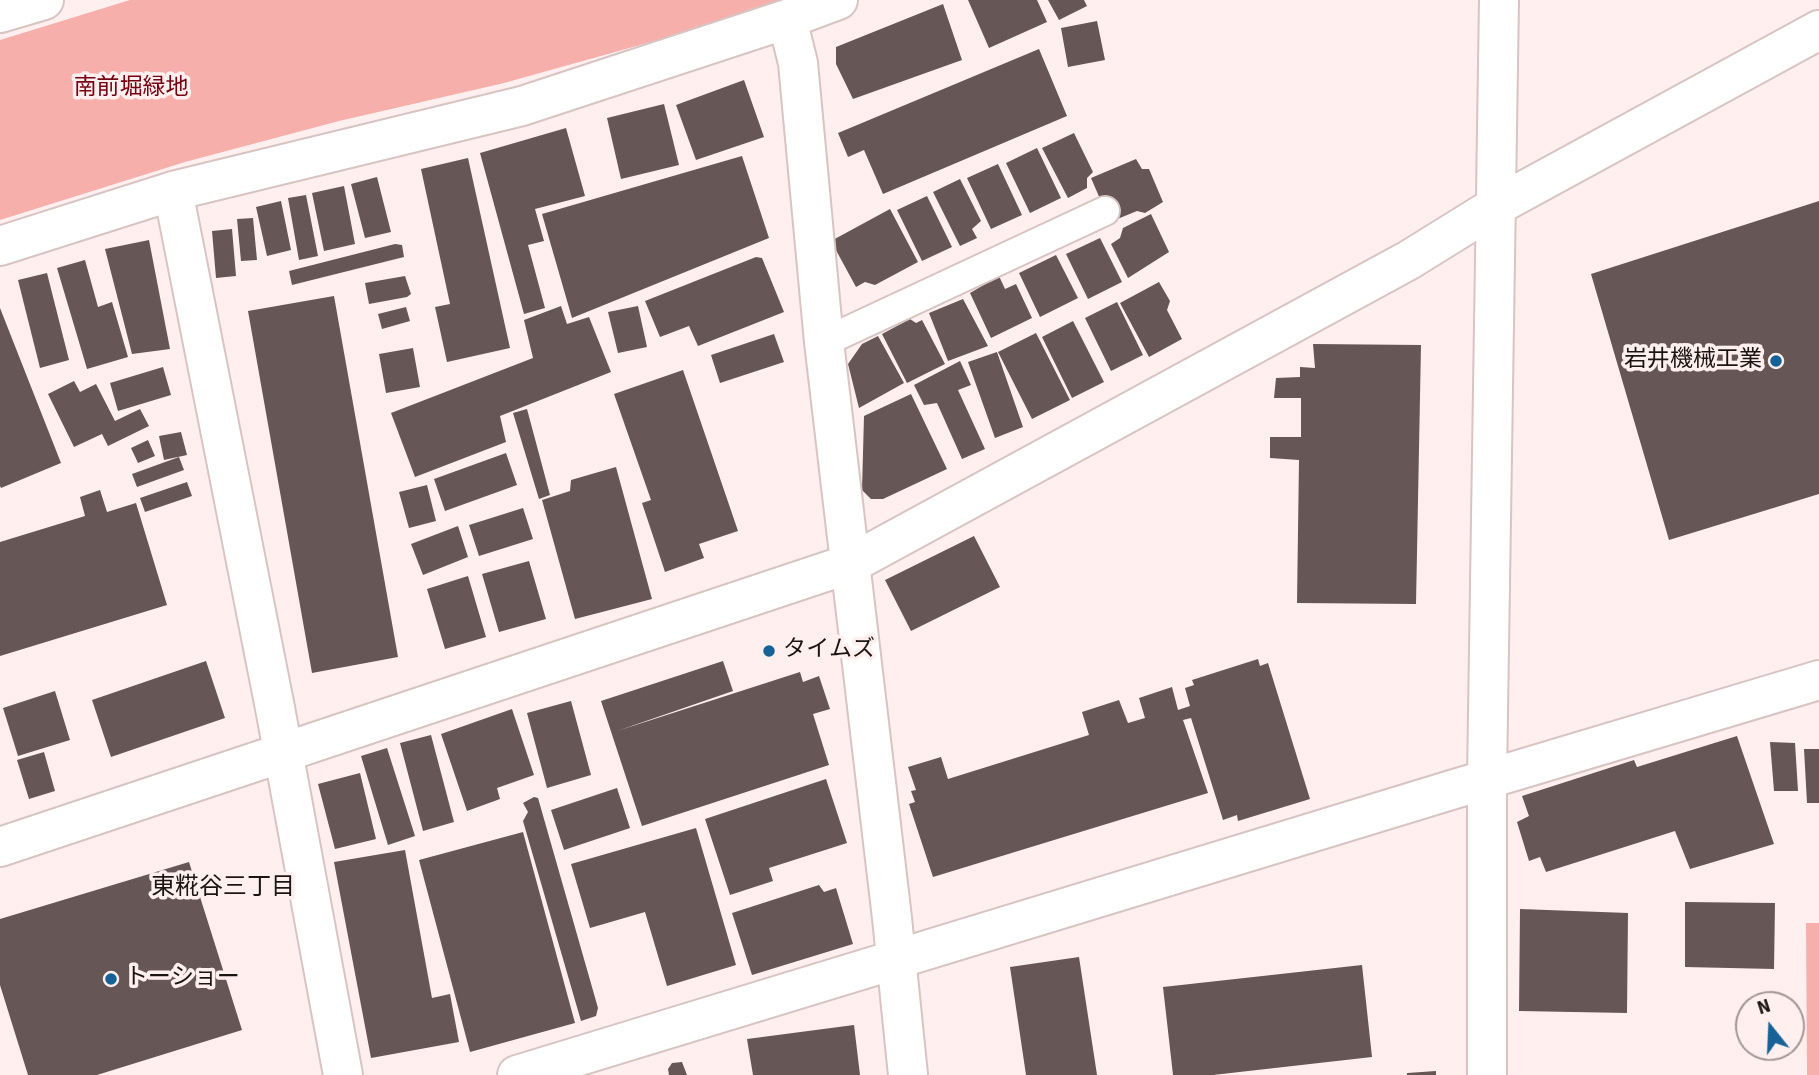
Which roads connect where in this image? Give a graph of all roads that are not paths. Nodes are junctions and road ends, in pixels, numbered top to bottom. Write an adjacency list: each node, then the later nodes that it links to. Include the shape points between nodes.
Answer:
1 (44, 0): 4 (street)
2 (838, 0): 5 (street)
3 (1499, 0): 8 (street)
4 (0, 13)
5 (786, 19): 7 (street, via 522,106); 11 (street, via 798,63)
6 (1819, 30): 8 (street)
7 (173, 191): 10 (street); 14 (street)
8 (1496, 206): 12 (street, via 1409,260); 15 (street)
9 (1105, 211): 11 (lane)
10 (0, 247)
11 (824, 342): 12 (street)
12 (852, 562): 14 (street); 17 (street)
13 (1819, 680): 15 (street)
14 (283, 753): 16 (street); 18 (street)
15 (1487, 778): 17 (street); 21 (street)
16 (0, 847)
17 (897, 961): 19 (street); 20 (street)
18 (343, 1075)
19 (517, 1075)
20 (908, 1075)
21 (1488, 1075)

